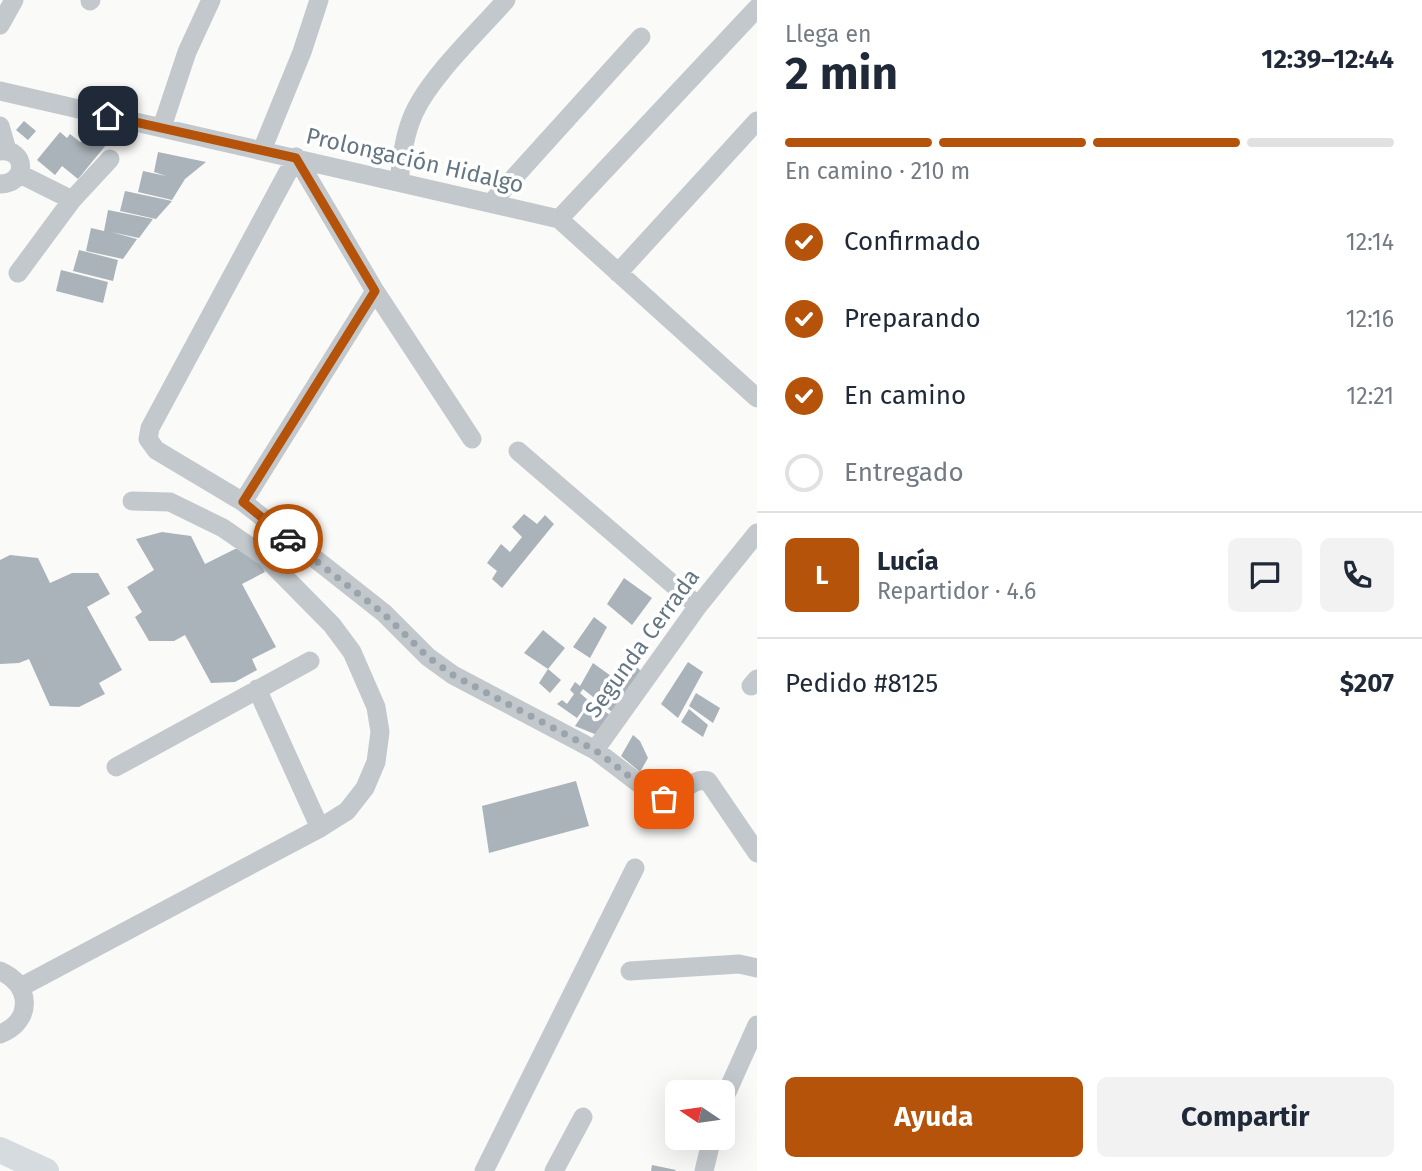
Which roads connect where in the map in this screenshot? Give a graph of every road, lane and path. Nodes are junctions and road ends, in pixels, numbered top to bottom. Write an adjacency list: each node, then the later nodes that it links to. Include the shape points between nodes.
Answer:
1 (14, 0): 6 (street)
2 (211, 0): 11 (street, via 187,52)
3 (319, 0): 13 (street)
4 (506, 0): 17 (street, via 428,89 404,141)
5 (757, 9): 21 (street)
6 (0, 25)
7 (641, 37): 20 (street)
8 (0, 91): 11 (street, Prolongación Hidalgo)
9 (757, 121): 23 (street)
10 (0, 126): 12 (street)
11 (162, 127): 13 (street, Prolongación Hidalgo)
12 (4, 150): 16 (street, via 19,159)
13 (262, 150): 14 (street, Prolongación Hidalgo)
14 (296, 158): 17 (street, Prolongación Hidalgo); 24 (street); 29 (street, Segunda Cerrada, via 148,439 156,450)
15 (110, 159): 19 (street)
16 (20, 174): 18 (street, via 8,184); 19 (street)
17 (399, 181): 20 (street, Prolongación Hidalgo)
18 (0, 184)
19 (72, 200): 22 (street)
20 (491, 203): 21 (street, Prolongación Hidalgo)
21 (559, 219): 23 (street, Prolongación Hidalgo)
22 (18, 273)
23 (618, 273): 25 (street, Prolongación Hidalgo)
24 (375, 291): 26 (street); 29 (street)
25 (757, 398)
26 (472, 439)
27 (518, 451): 31 (street)
28 (132, 501): 36 (street, via 170,502 223,528 265,557 352,652 376,707 380,732 376,762 365,788 347,811)
29 (243, 502): 34 (street, Segunda Cerrada, via 453,675)
30 (757, 533): 31 (street, Segunda Cerrada)
31 (698, 606): 34 (street, Segunda Cerrada)
32 (310, 661): 33 (street)
33 (257, 689): 35 (street); 36 (street)
34 (595, 750): 37 (street, via 658,798 671,797 699,780 708,781)
35 (116, 768)
36 (320, 828): 42 (street)
37 (757, 853)
38 (635, 868): 50 (street)
39 (757, 968): 41 (street, via 739,964)
40 (0, 971): 42 (street)
41 (630, 971)
42 (21, 987): 44 (street, via 25,1002 21,1018)
43 (757, 1025): 45 (street)
44 (0, 1034)
45 (731, 1080)
46 (583, 1117): 51 (street)
47 (0, 1150): 49 (main road)
48 (709, 1150): 52 (street)
49 (46, 1171)
50 (484, 1171)
51 (554, 1171)
52 (704, 1171)

